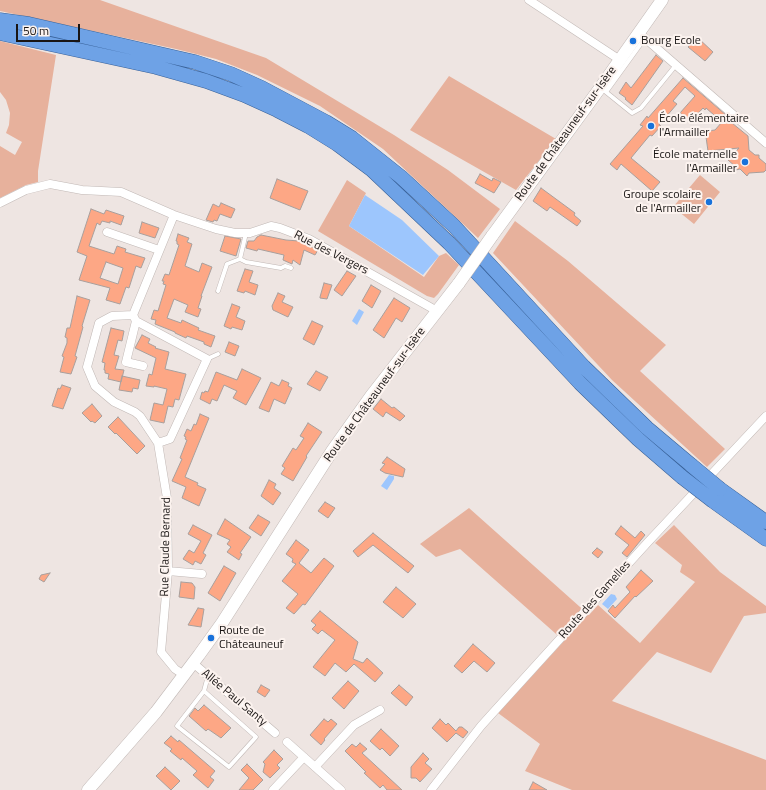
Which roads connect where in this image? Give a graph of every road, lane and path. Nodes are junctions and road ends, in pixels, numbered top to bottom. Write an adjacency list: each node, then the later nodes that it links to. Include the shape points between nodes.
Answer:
1 (529, 0): 6 (street)
2 (662, 0): 5 (main road, Route de Châteauneuf-sur-Isère)
3 (0, 20): 25 (highway, bridge, via 29,24 195,62 231,74 262,88 352,138 401,177 454,226 584,367 647,428 720,489)
4 (0, 33): 26 (highway, bridge, via 206,80 277,110 337,144 372,170 449,243 580,383 638,439 682,477)
5 (642, 35): 6 (main road, Route de Châteauneuf-sur-Isère); 7 (street); 8 (lane)
6 (620, 60): 8 (main road, Route de Châteauneuf-sur-Isère)
7 (677, 65): 8 (lane, via 641,108 632,113); 9 (street)
8 (603, 90): 18 (main road, Route de Châteauneuf-sur-Isère, bridge)
9 (766, 143)
10 (0, 203): 11 (street, Rue des Vergers, via 26,190 50,184 82,190 120,192)
11 (174, 215): 13 (street, Rue des Vergers, via 216,229); 14 (street)
12 (107, 232): 14 (street)
13 (246, 234): 15 (lane); 18 (street, Rue des Vergers, via 271,226 309,239)
14 (159, 250): 19 (street)
15 (240, 259): 16 (lane, via 253,264); 17 (lane, via 227,264)
16 (291, 268)
17 (218, 291)
18 (437, 311): 29 (main road, Route de Châteauneuf-sur-Isère, via 332,451 222,623)
19 (134, 318): 21 (street); 22 (street, via 126,362); 24 (street, Rue Claude Bernard, via 112,316 98,323 87,367 95,386 114,402 140,416)
20 (218, 354): 21 (lane)
21 (207, 359): 24 (street, via 170,439)
22 (143, 366)
23 (766, 416): 41 (street, Route des Gamelles, via 485,721)
24 (158, 443): 27 (street, Rue Claude Bernard, via 167,498)
25 (766, 522)
26 (766, 539)
27 (168, 571): 28 (street); 31 (street, Rue Claude Bernard, via 161,652)
28 (202, 574)
29 (193, 663): 30 (street, Allée Paul Santy); 31 (main road, Route de Châteauneuf-sur-Isère)
30 (208, 675): 32 (lane); 34 (street, Allée Paul Santy)
31 (184, 676): 38 (main road, Route de Châteauneuf-sur-Isère)
32 (204, 691): 32 (lane, via 177,726 229,767 256,737)
33 (380, 710): 37 (street, via 354,725)
34 (275, 732)
35 (287, 742): 36 (street)
36 (304, 757): 37 (street); 39 (street)
37 (315, 767): 40 (street)
38 (88, 790)
39 (272, 790)
40 (341, 790)
41 (432, 790)

